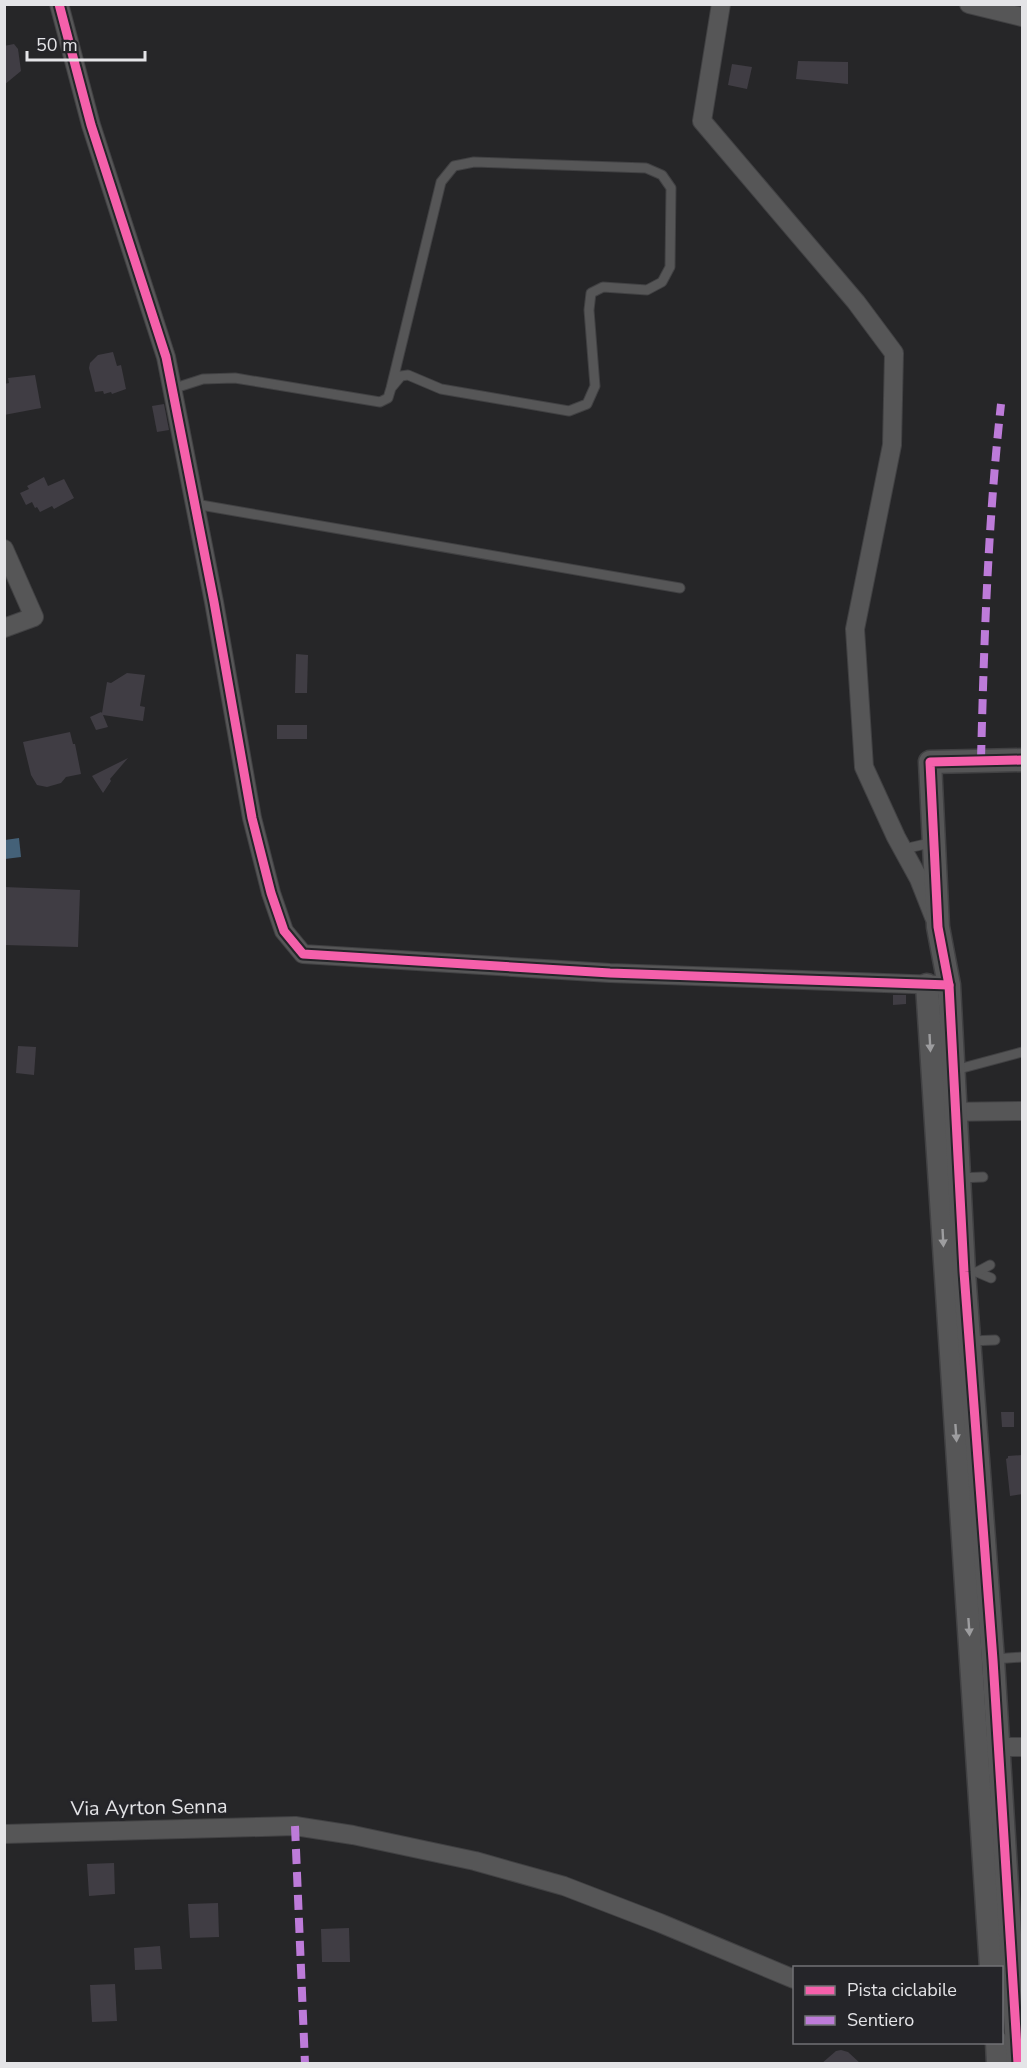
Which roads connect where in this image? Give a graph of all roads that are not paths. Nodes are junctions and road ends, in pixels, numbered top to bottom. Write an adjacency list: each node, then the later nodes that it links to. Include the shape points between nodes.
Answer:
1 (59, 4): 6 (street, via 91,125 166,357)
2 (721, 4): 13 (street, via 702,121 856,302 894,353 892,445 855,629 864,767)
3 (969, 4): 4 (street)
4 (1023, 17)
5 (391, 388): 5 (lane, via 441,182 454,166 474,162 646,168 662,174 671,188 670,267 662,282 647,290 603,287 591,293 595,386 587,404 569,411 441,388 408,375 401,376); 6 (lane, via 388,398 380,402 235,378 203,379)
6 (172, 389): 7 (street)
7 (195, 504): 9 (lane); 15 (street, via 252,818 270,893 284,931 303,954 610,973)
8 (4, 549): 10 (street, via 34,617)
9 (680, 588)
10 (4, 628)
11 (1023, 760): 12 (street, via 930,762)
12 (934, 842): 13 (lane); 14 (street)
13 (904, 849): 14 (street)
14 (938, 927): 15 (street)
15 (938, 985): 17 (street)
16 (1023, 1052): 17 (lane)
17 (943, 1071): 19 (street)
18 (1023, 1111): 19 (street)
19 (945, 1112): 21 (street)
20 (983, 1177): 21 (lane)
21 (949, 1179): 23 (street)
22 (990, 1265): 23 (lane)
23 (962, 1273): 24 (lane); 26 (street)
24 (991, 1278)
25 (995, 1340): 26 (lane)
26 (959, 1342): 28 (street)
27 (1023, 1657): 28 (lane)
28 (982, 1660): 29 (street)
29 (988, 1747): 30 (street); 32 (street)
30 (1023, 1747)
31 (4, 1834): 34 (street, Via Ayrton Senna, via 295,1826 352,1835 475,1861 564,1886)
32 (998, 1915): 33 (street); 35 (street)
33 (992, 1966)
34 (793, 1978)
35 (1008, 2010): 37 (street)
36 (998, 2044): 37 (street)
37 (1014, 2063)

